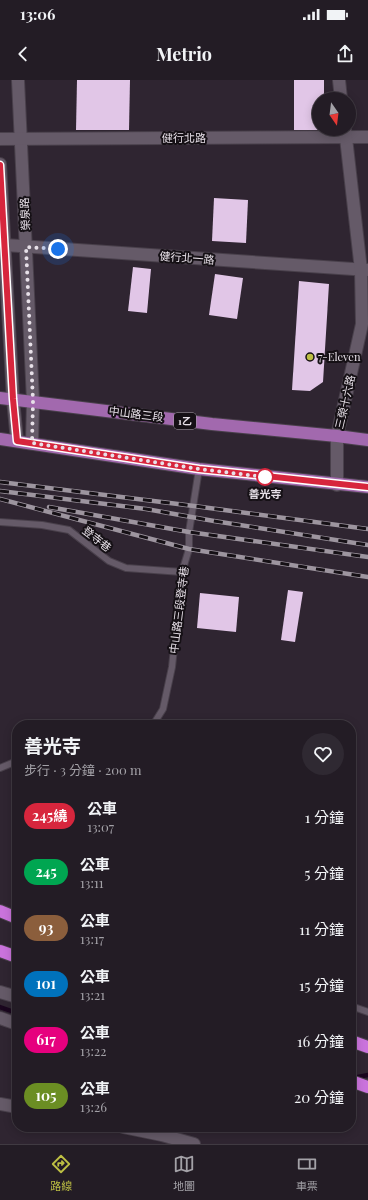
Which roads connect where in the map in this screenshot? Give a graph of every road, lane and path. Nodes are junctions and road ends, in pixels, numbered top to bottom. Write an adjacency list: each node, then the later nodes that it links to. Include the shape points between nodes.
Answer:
1 (18, 80): 9 (street, 榮泉路)
2 (339, 80): 3 (street)
3 (340, 92)
4 (312, 134): 9 (street, 健行北路)
5 (356, 135): 7 (street, 健行北路)
6 (345, 136): 13 (street, 三榮十六路)
7 (368, 137)
8 (0, 139): 9 (street, 健行北路)
9 (21, 139): 12 (street, 榮泉路)
10 (0, 164): 11 (street, 榮泉路)
11 (6, 245): 12 (street, 健行北一路); 15 (street, 榮泉路)
12 (26, 247): 13 (street, 健行北一路); 16 (street, 榮泉路)
13 (365, 270): 17 (street, 三榮十六路, via 362,324)
14 (0, 398): 15 (main road, 中山路三段 / 1乙)
15 (13, 399): 16 (main road, 中山路三段 / 1乙); 20 (street, 榮泉路)
16 (33, 401): 17 (main road, 中山路三段 / 1乙, via 212,424); 21 (street, 榮泉路)
17 (337, 436): 19 (main road, 中山路三段 / 1乙); 23 (street, 三榮十六路)
18 (0, 439): 20 (main road)
19 (368, 440)
20 (17, 441): 21 (main road)
21 (32, 443): 22 (main road)
22 (199, 469): 23 (main road); 26 (lane, 中山路三段登寺巷, via 189,532 189,549)
23 (337, 485): 24 (main road)
24 (368, 487)
25 (0, 522): 26 (lane, 登寺巷, via 69,530 109,560 126,568)
26 (182, 572): 27 (lane, 中山路三段登寺巷, via 172,667 163,709)
27 (156, 720)
28 (12, 763): 29 (lane)
29 (0, 768)
30 (0, 912): 31 (highway)
31 (12, 916)
32 (0, 951): 33 (highway)
33 (12, 955)
34 (0, 992): 35 (street)
35 (12, 996)
36 (356, 1008): 37 (lane)
37 (368, 1012)
38 (0, 1018): 39 (street)
39 (12, 1022)
40 (356, 1043): 41 (highway)
41 (367, 1046)
42 (356, 1082): 43 (highway)
43 (368, 1086)
44 (0, 1104): 45 (street)
45 (12, 1106)
46 (147, 1132): 47 (street)
47 (194, 1144)

